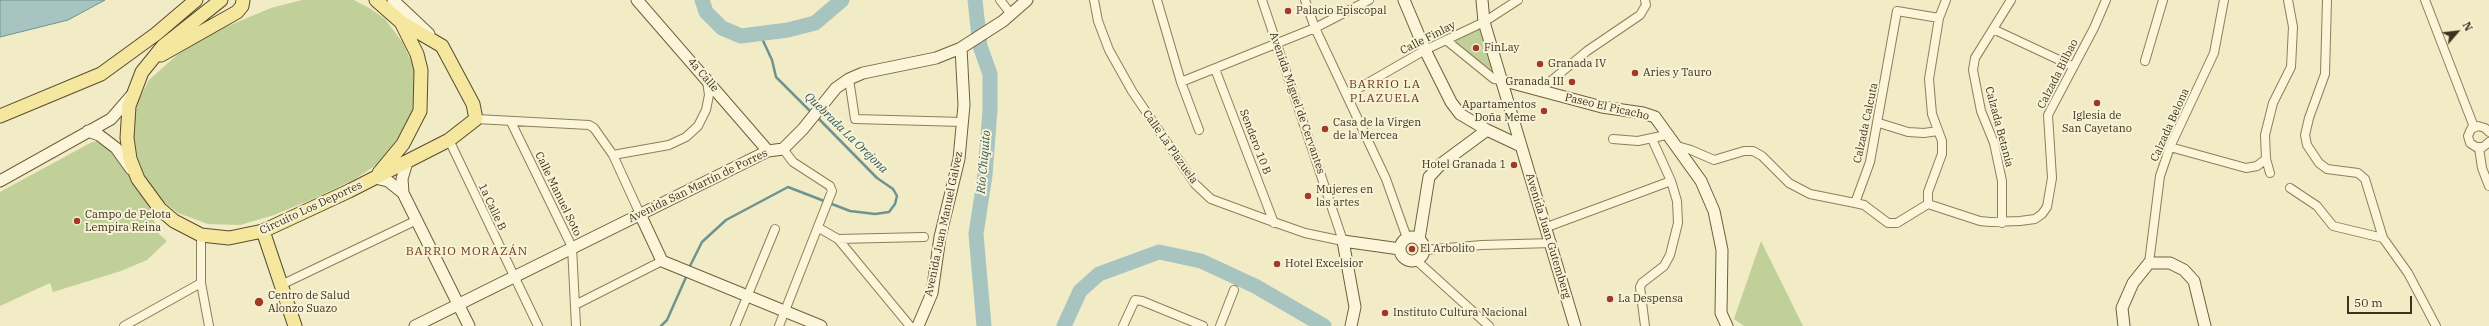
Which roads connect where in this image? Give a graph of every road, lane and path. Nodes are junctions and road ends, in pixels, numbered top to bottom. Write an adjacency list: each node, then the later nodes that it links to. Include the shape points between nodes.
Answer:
1 (186, 0): 51 (main road, via 152,30 99,68)
2 (196, 0): 52 (main road, via 156,34 101,74)
3 (221, 0): 39 (main road, Circuito Los Deportes, via 170,40)
4 (243, 0): 39 (main road, via 237,12)
5 (376, 0): 30 (main road)
6 (393, 0): 36 (street)
7 (630, 0): 41 (street, via 660,34)
8 (637, 0): 41 (street, 4a Calle)
9 (1000, 0): 28 (street)
10 (1027, 0): 28 (street, Avenida San Martín de Porres)
11 (1094, 0): 89 (street, Calle La Plazuela, via 1098,22 1109,50 1132,91 1195,184 1211,198)
12 (1157, 0): 47 (street)
13 (1262, 0): 35 (street, Avenida Miguel de Cervantes)
14 (1305, 0): 32 (street)
15 (1369, 0): 32 (street)
16 (1404, 0): 38 (street)
17 (1482, 0): 31 (street, Avenida Juan Gutemberg)
18 (1518, 0): 31 (street, Calle Finlay)
19 (1645, 0): 48 (street, via 1646,5 1640,15 1587,51)
20 (1946, 0): 29 (street)
21 (2011, 0): 33 (street, Calzada Betania)
22 (2106, 0): 42 (street, Calzada Bilbao, via 2094,28)
23 (2163, 0): 40 (street)
24 (2224, 0): 70 (street, Calzada Belona, via 2214,53)
25 (2288, 0): 75 (street, via 2293,27 2291,67 2273,103 2265,136)
26 (2327, 0): 98 (street, via 2325,74 2309,118 2305,135 2307,145 2327,169 2358,174 2365,179)
27 (2425, 0): 57 (street)
28 (1011, 14): 37 (street, Avenida San Martín de Porres)
29 (1940, 18): 56 (street, Calzada Calcuta, via 1897,11); 61 (street, via 1929,79 1932,114)
30 (401, 22): 36 (main road); 78 (main road, via 417,54 421,70 420,111 403,144)
31 (1484, 22): 34 (street, Calle Finlay); 46 (street, Avenida Juan Gutemberg)
32 (1315, 28): 35 (street); 49 (street)
33 (1993, 29): 42 (street); 90 (street, Calzada Betania, via 1975,58 1973,70 1981,111 1994,144 2002,181)
34 (1446, 40): 38 (street, Calle Finlay); 46 (street, via 1494,79)
35 (1276, 42): 43 (street); 101 (street, Avenida Miguel de Cervantes)
36 (438, 43): 53 (main road, via 446,51 473,104)
37 (963, 47): 44 (street, Avenida San Martín de Porres, via 936,58 863,73); 55 (street, Avenida Juan Manuel Galvez)
38 (1425, 50): 49 (street, Calle Finlay); 59 (street, via 1451,102 1460,114)
39 (149, 61): 50 (main road, Circuito Los Deportes)
40 (2145, 61)
41 (693, 64): 45 (street, 4a Calle)
42 (2072, 66): 90 (street, Calzada Bilbao, via 2048,115 2052,178 2047,207 2035,219)
43 (1215, 69): 47 (street); 89 (street, Sendero 10 B)
44 (849, 79): 55 (street, via 855,119); 72 (street, Avenida San Martín de Porres, via 836,88 804,129)
45 (707, 80): 73 (street, 4a Calle); 74 (street, via 709,95 706,110 698,126 686,137 669,145)
46 (1501, 80): 48 (street, Paseo El Picacho); 69 (street, Avenida Juan Gutemberg)
47 (1181, 82): 58 (street)
48 (1540, 90): 63 (street, Paseo El Picacho, via 1602,107 1655,117)
49 (1347, 95): 97 (street, via 1386,179)
50 (131, 96): 60 (street, via 110,119); 79 (main road, Circuito Los Deportes, via 126,138 130,159)
51 (0, 110)
52 (0, 116)
53 (476, 118): 54 (street); 66 (main road, Circuito Los Deportes)
54 (511, 122): 74 (street, via 589,125 597,131); 103 (street, Calle Manuel Soto)
55 (963, 122): 129 (street, Avenida Juan Manuel Galvez, via 959,159 940,237 932,293)
56 (1879, 123): 61 (street, via 1908,132); 85 (street, Calzada Calcuta, via 1870,162)
57 (2474, 127): 62 (street, via 2482,126); 71 (street, via 2469,132 2468,139 2472,145)
58 (1199, 130)
59 (1487, 130): 69 (street); 100 (street, via 1441,164 1429,177)
60 (88, 131): 79 (street, via 116,148); 80 (street)
61 (1938, 131): 86 (street, via 1942,141 1942,154 1928,192)
62 (2489, 132)
63 (1666, 134): 65 (street); 68 (street, Paseo El Picacho)
64 (1613, 139): 65 (street)
65 (1652, 139): 81 (street)
66 (449, 140): 76 (main road, Circuito Los Deportes); 109 (street, 1a Calle B)
67 (2489, 142): 71 (street)
68 (1673, 145): 85 (street, via 1714,160 1744,151 1754,151 1789,183 1810,194); 136 (street, Paseo El Picacho, via 1701,181 1714,211 1722,250 1721,313)
69 (1521, 146): 92 (street, Avenida Juan Gutemberg)
70 (2170, 147): 75 (street, via 2246,168 2257,166); 108 (street, Calzada Belona, via 2160,176)
71 (2479, 148): 82 (street, via 2482,168)
72 (783, 149): 73 (street, Avenida San Martín de Porres); 91 (street, via 805,172 830,186 832,195)
73 (768, 152): 87 (street, Avenida San Martín de Porres)
74 (613, 155): 87 (street)
75 (2266, 159): 77 (street)
76 (407, 162): 78 (main road, Circuito Los Deportes); 84 (street, via 402,178)
77 (2270, 173)
78 (376, 178): 84 (street, via 388,181); 94 (main road, Circuito Los Deportes)
79 (138, 179): 95 (main road, Circuito Los Deportes, via 160,209 174,221)
80 (0, 181)
81 (1671, 181): 92 (street); 135 (street, via 1678,223 1670,255 1664,266 1642,283 1640,288)
82 (2489, 186)
83 (2290, 188): 98 (street, via 2317,206 2333,226)
84 (403, 193): 88 (street)
85 (1855, 203): 86 (street, via 1864,205 1888,223 1903,220 1921,206)
86 (1928, 204): 90 (street, Calzada Bilbao, via 1980,221)
87 (640, 214): 103 (street, Avenida San Martín de Porres); 107 (street)
88 (417, 220): 111 (street); 115 (street)
89 (1274, 223): 101 (street, Calle La Plazuela)
90 (2002, 223)
91 (819, 228): 99 (street); 116 (street)
92 (1547, 228): 102 (street, Avenida Juan Gutemberg)
93 (775, 230): 113 (street)
94 (263, 231): 95 (main road, Circuito Los Deportes, via 229,238); 111 (main road)
95 (201, 234): 110 (street)
96 (924, 237): 99 (street)
97 (1407, 238): 100 (street); 104 (street, via 1402,242)
98 (2383, 238): 139 (street, via 2408,272)
99 (838, 239): 128 (street)
100 (1419, 239): 105 (street)
101 (1343, 241): 104 (street, Calle La Plazuela); 117 (street, Avenida Miguel de Cervantes, via 1355,307)
102 (1552, 244): 105 (street, via 1482,245); 134 (street, Avenida Juan Gutemberg)
103 (572, 247): 109 (street, Avenida San Martín de Porres); 114 (street, Calle Manuel Soto)
104 (1400, 249): 106 (street, via 1405,258)
105 (1424, 250): 106 (street, via 1422,256)
106 (1416, 260): 133 (street)
107 (666, 263): 113 (street); 114 (street)
108 (2149, 263): 137 (street, via 2133,283 2122,308); 138 (street, via 2170,263 2184,270 2194,281)
109 (513, 277): 115 (street, Avenida San Martín de Porres); 123 (street, 1a Calle B)
110 (201, 283): 118 (street); 119 (street)
111 (283, 284): 120 (main road)
112 (1234, 290): 132 (street)
113 (747, 297): 116 (street); 125 (street)
114 (575, 305): 124 (street, Calle Manuel Soto)
115 (458, 306): 121 (street, Avenida San Martín de Porres); 122 (street)
116 (785, 311): 126 (street); 127 (street)
117 (1352, 324)
118 (124, 326)
119 (209, 326)
120 (295, 326)
121 (415, 326)
122 (469, 326)
123 (538, 326)
124 (576, 326)
125 (736, 326)
126 (779, 326)
127 (821, 326)
128 (910, 326)
129 (918, 326)
130 (1123, 326): 131 (street, via 1135,300)
131 (1203, 326)
132 (1220, 326)
133 (1489, 326)
134 (1575, 326)
135 (1645, 326)
136 (1727, 326)
137 (2124, 326)
138 (2205, 326)
139 (2436, 326)

